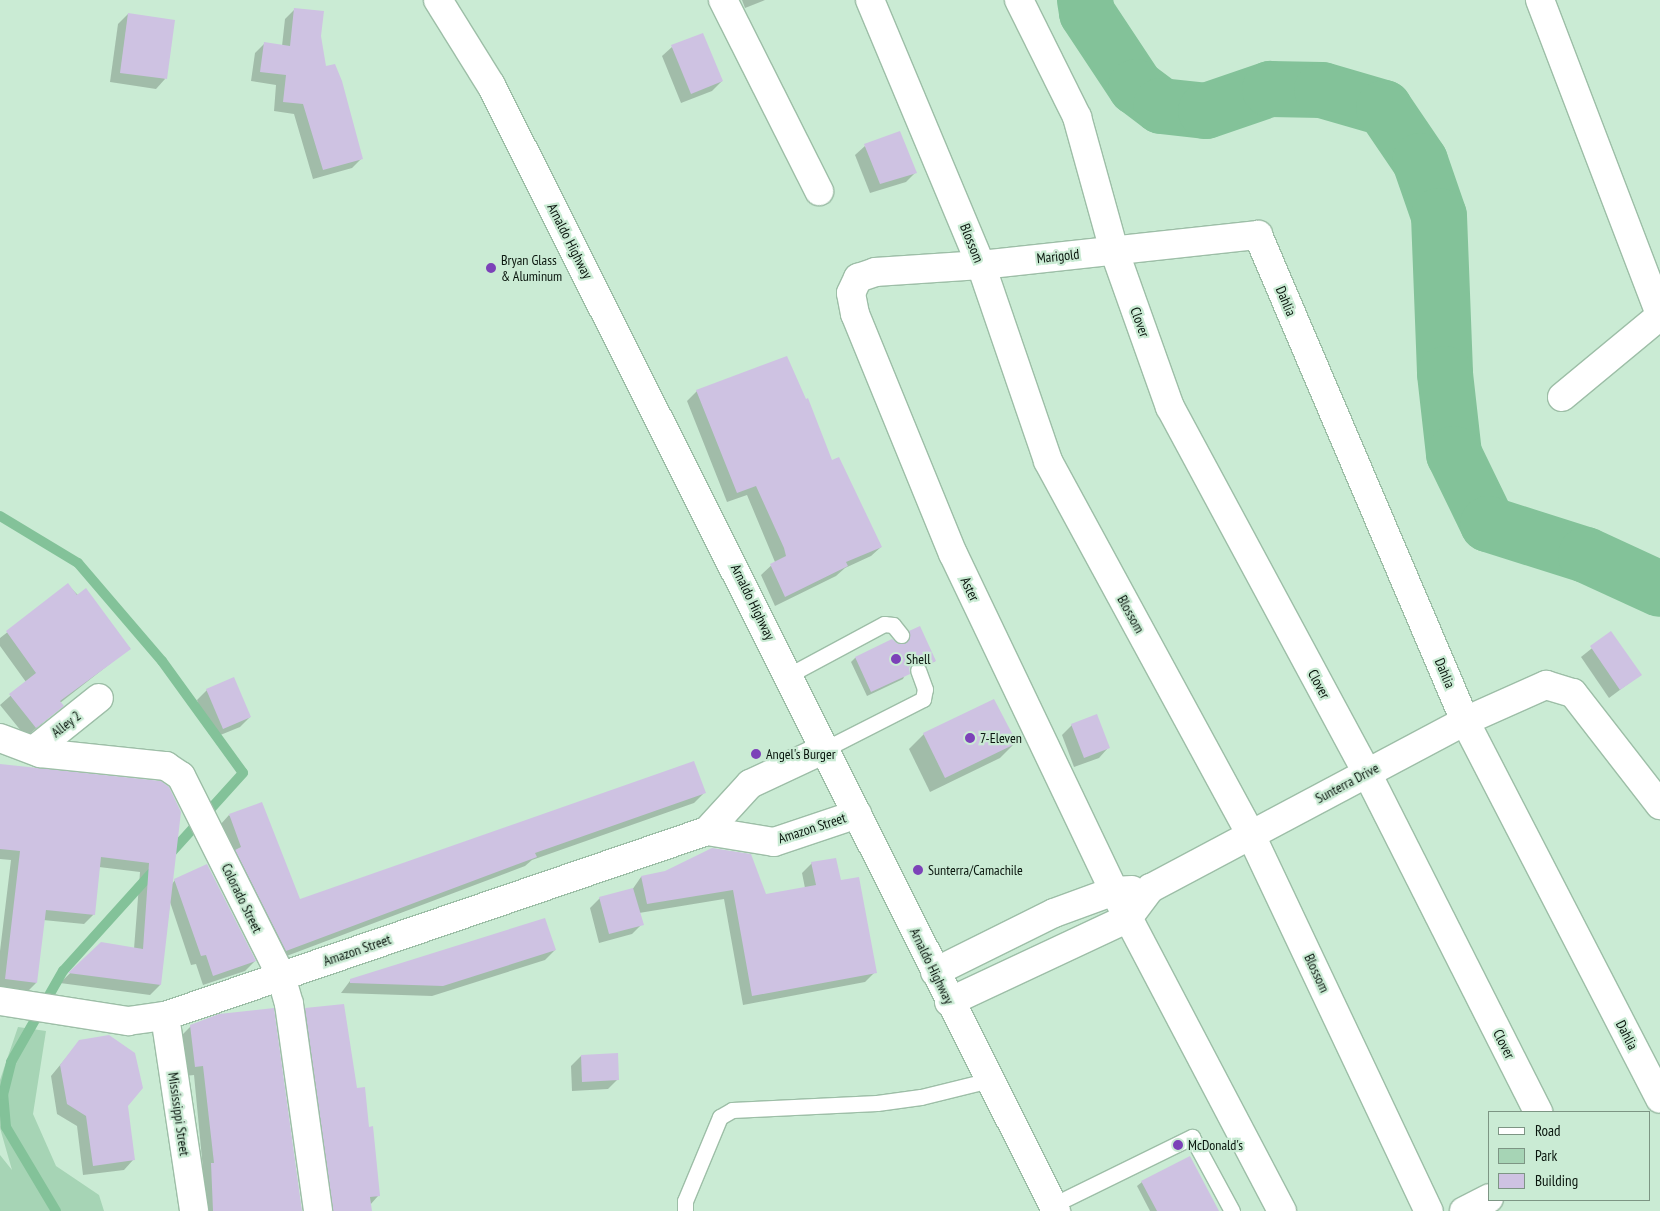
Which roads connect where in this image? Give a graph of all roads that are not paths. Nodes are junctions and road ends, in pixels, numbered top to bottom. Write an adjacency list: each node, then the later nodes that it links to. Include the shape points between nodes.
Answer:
1 (438, 0): 15 (street, Arnaldo Highway, via 491,85)
2 (723, 0): 6 (street)
3 (870, 0): 9 (street, Blossom)
4 (1019, 0): 8 (street, Clover, via 1077,117)
5 (1540, 0): 11 (street)
6 (819, 191)
7 (1258, 235): 8 (street, Marigold); 17 (street, Dahlia)
8 (1114, 250): 9 (street, Marigold); 21 (street, Clover, via 1170,408)
9 (981, 264): 10 (street, Marigold, via 875,272); 25 (street, Blossom, via 1048,461)
10 (858, 278): 27 (street, Aster, via 851,293 855,314 949,545)
11 (1660, 316): 12 (street)
12 (1562, 397)
13 (901, 635): 15 (lane, via 892,626 884,624)
14 (918, 670): 19 (lane, via 925,689 923,699)
15 (789, 675): 19 (street, Arnaldo Highway)
16 (99, 698): 20 (street, Alley 2)
17 (1465, 721): 21 (street, Sunterra Drive); 22 (street, Sunterra Drive, via 1546,684 1573,692); 35 (street, Dahlia)
18 (0, 738): 20 (street, Colorado Street)
19 (825, 749): 23 (street, Arnaldo Highway); 24 (street, Amazon Street, via 750,784)
20 (34, 750): 30 (street, Colorado Street, via 166,766 181,776)
21 (1367, 773): 25 (street, Sunterra Drive); 36 (street, Clover)
22 (1660, 805)
23 (857, 814): 24 (street, Amazon Street, via 774,842); 29 (street, Arnaldo Highway)
24 (707, 831): 30 (street, Amazon Street)
25 (1250, 833): 26 (street, Sunterra Drive); 44 (street, Blossom)
26 (1151, 888): 27 (street, Sunterra Drive); 28 (street, Sunterra Drive)
27 (1114, 892): 28 (street, Aster); 29 (street, Sunterra Drive, via 1054,913)
28 (1128, 918): 32 (street, Sunterra Drive); 43 (street, Aster)
29 (934, 972): 32 (street, Arnaldo Highway)
30 (281, 976): 33 (street, Amazon Street); 40 (street, Colorado Street, via 289,1004)
31 (0, 1001): 33 (street, Amazon Street, via 128,1022)
32 (950, 1002): 34 (street, Arnaldo Highway)
33 (165, 1016): 39 (street, Mississippi Street)
34 (990, 1080): 38 (street, Arnaldo Highway); 41 (lane, via 921,1097 878,1103 732,1110 720,1117 685,1201)
35 (1660, 1099)
36 (1537, 1111)
37 (1488, 1199): 45 (street)
38 (1054, 1208): 42 (lane, via 1192,1137)
39 (194, 1211)
40 (318, 1211)
41 (685, 1211)
42 (1232, 1211)
43 (1282, 1211)
44 (1430, 1211)
45 (1464, 1211)

